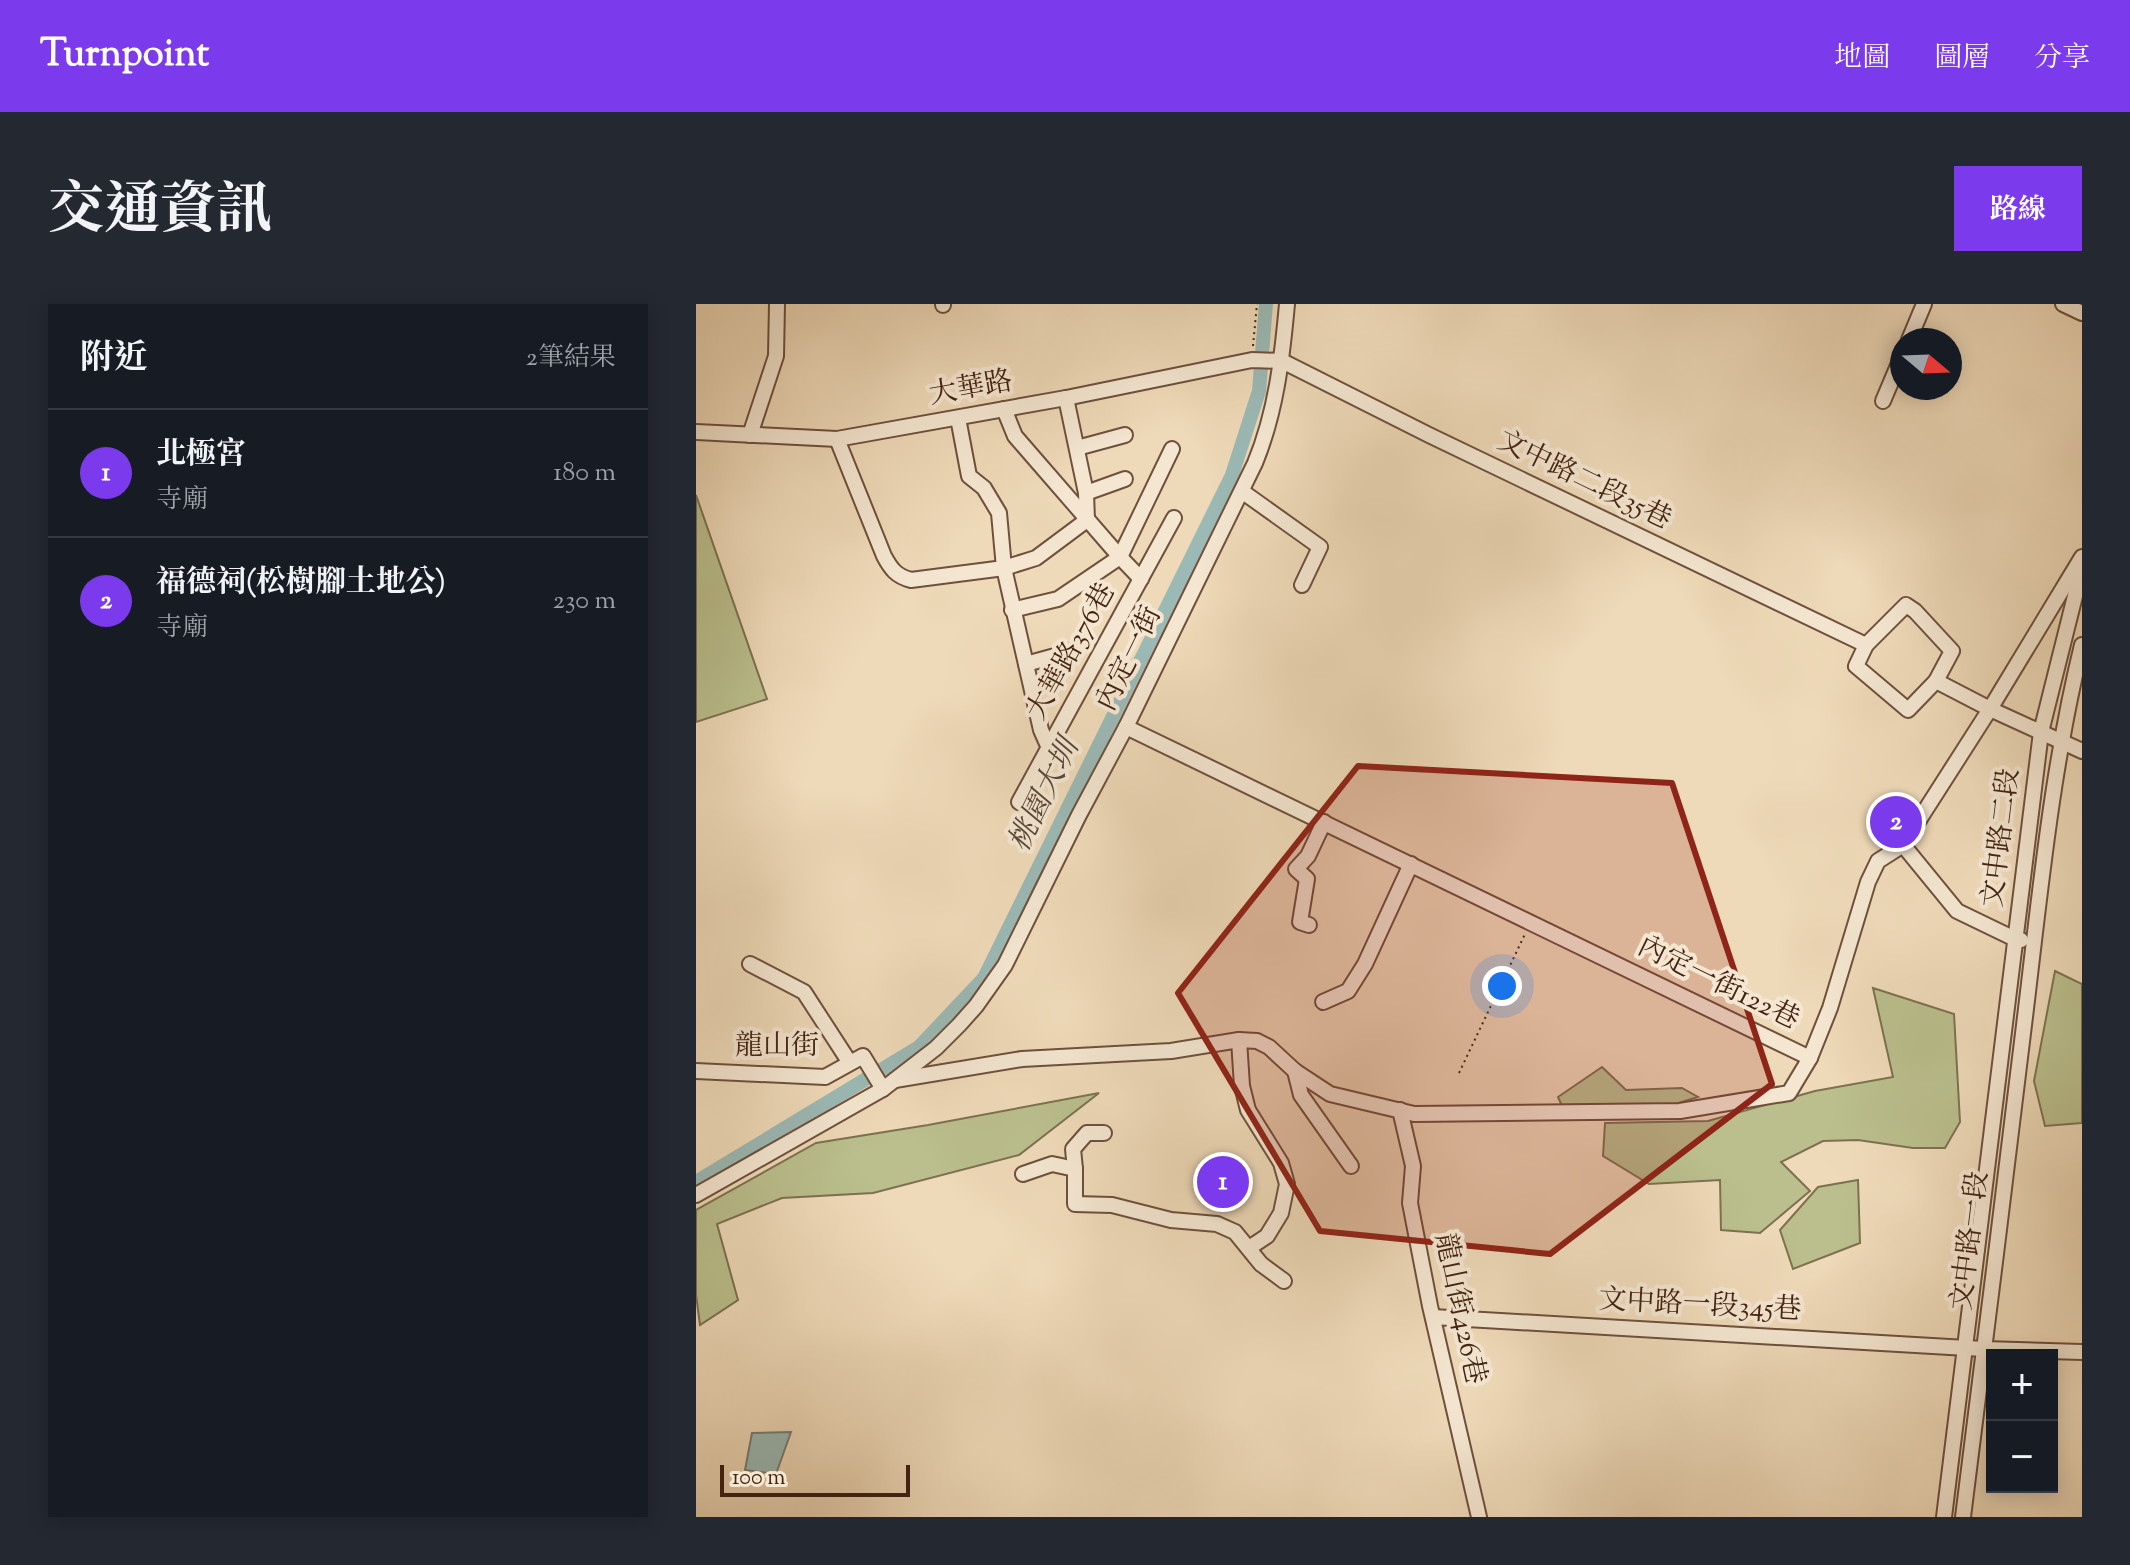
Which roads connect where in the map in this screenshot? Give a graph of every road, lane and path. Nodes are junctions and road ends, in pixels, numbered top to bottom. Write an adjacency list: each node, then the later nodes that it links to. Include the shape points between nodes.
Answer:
1 (777, 304): 16 (street, via 776,356)
2 (1257, 304): 8 (path)
3 (1287, 304): 9 (street, 內定一街)
4 (1924, 304): 7 (street)
5 (2063, 304): 6 (street)
6 (2082, 313)
7 (1914, 328)
8 (1252, 360): 9 (street, 大華路); 11 (street, 大華路)
9 (1282, 361): 22 (street, 內定一街, via 1266,437); 33 (street, 文中路二段35巷)
10 (1890, 384): 12 (street)
11 (1066, 398): 13 (street, 大華路); 19 (street)
12 (1883, 401)
13 (1004, 409): 14 (street, 大華路); 25 (street, 大華路376巷, via 1015,436)
14 (958, 418): 18 (street, 大華路); 28 (street, via 969,476 984,488 999,513)
15 (696, 432): 16 (street, 大華路)
16 (750, 435): 18 (street, 大華路)
17 (1125, 435): 19 (street)
18 (837, 439): 28 (street, via 884,556 900,577)
19 (1077, 448): 23 (street)
20 (1172, 449): 26 (street)
21 (1125, 479): 23 (street)
22 (1243, 492): 31 (street, via 1320,547); 39 (street, 內定一街)
23 (1086, 493): 25 (street)
24 (1174, 518): 30 (street)
25 (1087, 520): 26 (street, 大華路376巷); 28 (street, via 1036,558)
26 (1120, 557): 30 (street, 大華路376巷); 32 (street, via 1058,599)
27 (2082, 557): 38 (street, 內定一街122巷)
28 (1004, 568): 32 (street)
29 (2082, 568): 40 (street, 文中路二段)
30 (1141, 579): 42 (street, 大華路376巷)
31 (1302, 585)
32 (1012, 610): 36 (street)
33 (1866, 645): 37 (street, via 1856,666 1908,710); 37 (street, via 1906,605 1952,651)
34 (2082, 645): 41 (street, 文中路二段)
35 (1073, 651): 36 (street)
36 (1026, 664): 42 (street)
37 (1936, 681): 38 (street)
38 (1990, 709): 40 (street); 46 (street, 內定一街122巷)
39 (1126, 727): 45 (street, 內定一街122巷); 62 (street, 內定一街, via 1005,965 959,1025)
40 (2041, 732): 41 (street); 50 (street, 文中路二段)
41 (2062, 742): 43 (street); 51 (street, 文中路二段)
42 (1049, 748): 44 (street, 大華路376巷)
43 (2082, 751)
44 (1019, 802)
45 (1324, 822): 47 (street, 內定一街122巷); 49 (street, via 1296,869 1307,879 1300,922)
46 (1903, 845): 50 (street, via 1957,911); 55 (street, 內定一街122巷, via 1878,861 1868,882)
47 (1411, 864): 48 (street, 內定一街122巷); 53 (street, via 1348,991)
48 (1531, 922): 55 (street, 內定一街122巷); 59 (path)
49 (1309, 925)
50 (2015, 939): 51 (street); 60 (street, 文中路二段)
51 (2034, 942): 61 (street, 文中路二段)
52 (750, 964): 56 (street, via 804,992)
53 (1323, 1002)
54 (1239, 1040): 58 (street, via 1269,1047); 62 (street, via 1171,1051 1022,1059); 71 (street, via 1248,1110 1281,1163 1287,1184 1281,1213 1267,1236)
55 (1810, 1058): 63 (street, via 1789,1093 1680,1111)
56 (856, 1060): 57 (street, 龍山街, via 825,1077); 62 (street)
57 (696, 1071)
58 (1295, 1071): 63 (street, via 1330,1094); 67 (street, via 1301,1095)
59 (1459, 1073)
60 (1999, 1074): 61 (street); 65 (street, 文中路二段)
61 (2018, 1076): 64 (street, 文中路二段)
62 (887, 1086): 70 (street)
63 (1400, 1110): 73 (street, 龍山街426巷, via 1413,1166 1410,1203)
64 (2013, 1115): 75 (street, 文中路一段)
65 (1993, 1118): 74 (street, 文中路一段)
66 (1104, 1133): 68 (street, via 1087,1133 1073,1149)
67 (1351, 1166)
68 (1075, 1169): 69 (street, via 1052,1164); 71 (street, via 1075,1204 1112,1205 1171,1220 1217,1224 1235,1232)
69 (1023, 1174)
70 (696, 1195)
71 (1249, 1248): 72 (street)
72 (1284, 1281)
73 (1433, 1317): 74 (street, 文中路一段345巷); 77 (street, 龍山街426巷)
74 (1965, 1347): 75 (street, 文中路一段345巷); 78 (street, 文中路一段)
75 (1984, 1349): 76 (street, 文中路一段345巷); 79 (street, 文中路一段)
76 (2082, 1352)
77 (1479, 1517)
78 (1944, 1517)
79 (1963, 1517)

